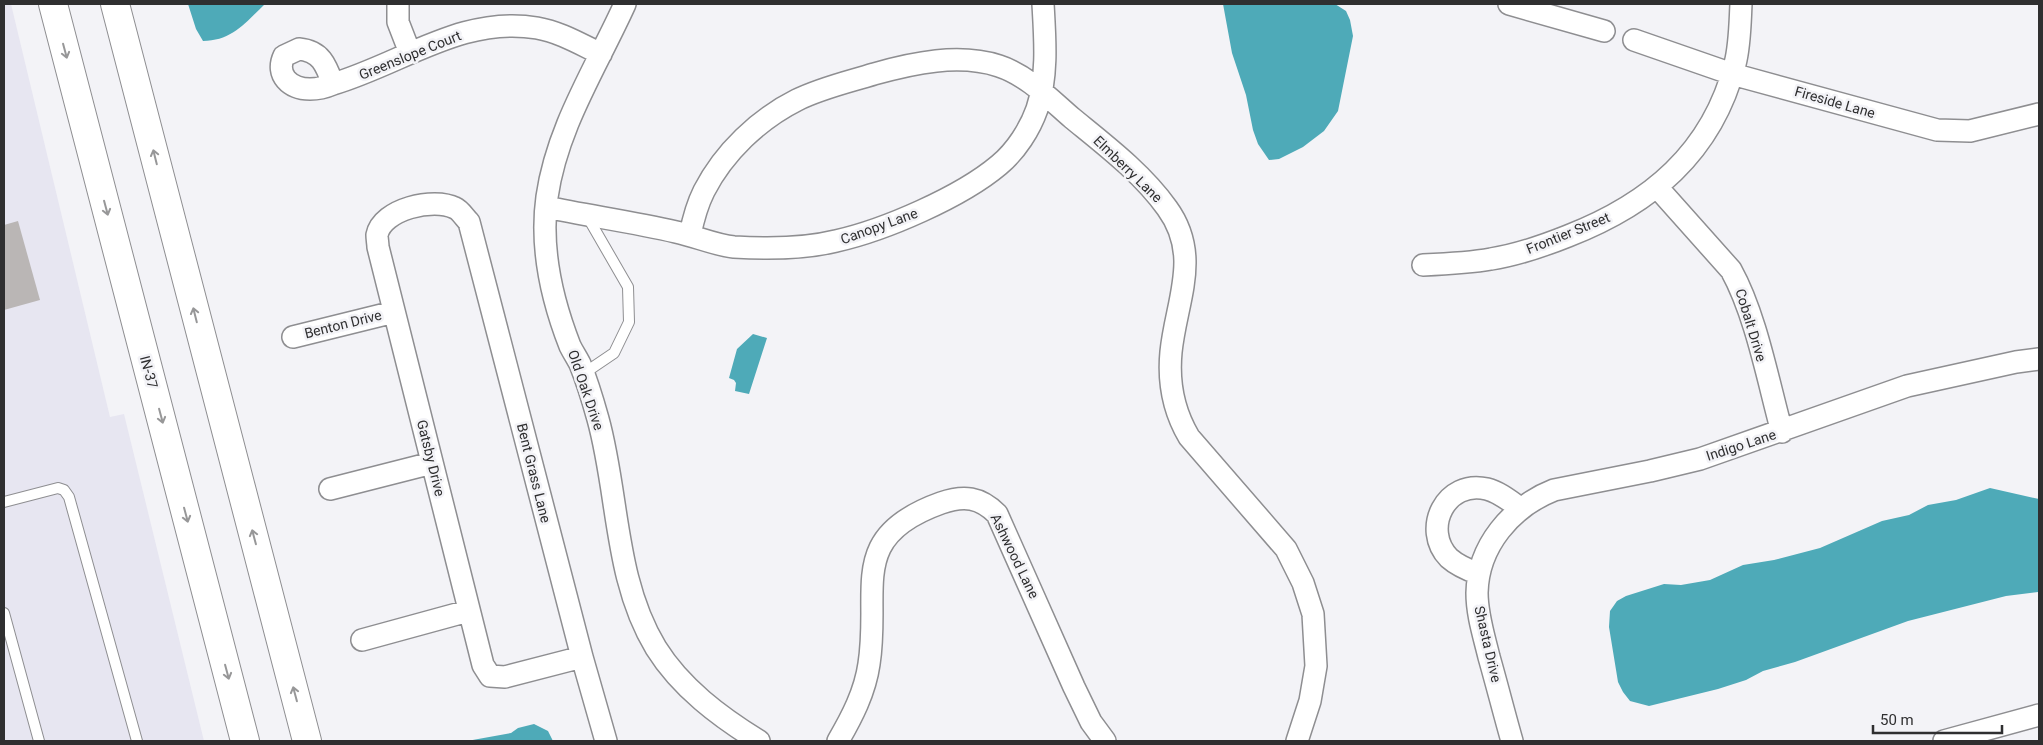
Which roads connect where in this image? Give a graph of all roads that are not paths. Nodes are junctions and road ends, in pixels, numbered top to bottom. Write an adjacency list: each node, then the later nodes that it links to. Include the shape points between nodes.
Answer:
1 (53, 4): 39 (highway, IN-37, one-way to 39)
2 (115, 4): 40 (highway, one-way to 2)
3 (398, 4): 10 (street, via 398,22)
4 (625, 4): 11 (street, Old Oak Drive)
5 (1043, 4): 14 (street, Canopy Lane, via 1046,50)
6 (1509, 4): 8 (street)
7 (1741, 4): 12 (street, Frontier Street)
8 (1604, 30)
9 (1634, 40): 12 (street, Fireside Lane)
10 (410, 53): 11 (street, Greenslope Court, via 483,27 509,26 538,28 564,36); 13 (street, Greenslope Court)
11 (601, 54): 17 (street, Old Oak Drive, via 565,127)
12 (1732, 74): 15 (street, Fireside Lane, via 1937,130 1978,129); 16 (street, Frontier Street, via 1705,133 1686,159)
13 (333, 84)
14 (1041, 92): 20 (street, Canopy Lane, via 1020,142 1001,164 976,182 917,213 835,242 804,246 732,246); 20 (street, Elmberry Lane, via 1017,74 998,66 945,60 896,68 798,99 774,112 738,144 704,190); 45 (street, Elmberry Lane, via 1150,187 1178,226 1186,270 1171,351 1173,403 1189,438 1286,549 1303,583 1312,614 1316,666 1310,701)
15 (2039, 114)
16 (1657, 187): 21 (street, Frontier Street, via 1618,213 1550,243 1493,259); 26 (street, Cobalt Drive, via 1737,280)
17 (546, 207): 19 (street, Canopy Lane); 25 (street, Old Oak Drive, via 544,231 557,309)
18 (456, 208): 22 (street, Gatsby Drive, via 436,203 406,207 384,223 377,235 378,247); 35 (street, Bent Grass Lane, via 469,222)
19 (587, 215): 20 (street, Canopy Lane); 25 (lane, via 628,287 629,322 614,353)
20 (690, 235)
21 (1423, 265)
22 (394, 312): 23 (street, Benton Drive); 27 (street, Gatsby Drive)
23 (293, 337)
24 (2039, 359): 26 (street, Indigo Lane, via 1906,386)
25 (583, 374): 42 (street, Old Oak Drive, via 598,418 622,552 641,620 678,677 725,720)
26 (1782, 432): 30 (street, Indigo Lane, via 1700,459 1560,488 1540,495)
27 (432, 463): 28 (street); 32 (street, Gatsby Drive)
28 (330, 489)
29 (4, 502): 38 (lane, via 58,488 69,497)
30 (1520, 508): 31 (street, Indigo Lane, via 1491,542); 31 (street, via 1498,493 1474,488 1454,494 1439,511 1436,532 1443,551 1458,565)
31 (1479, 574): 46 (street, Shasta Drive, via 1479,616)
32 (468, 611): 34 (street); 35 (street, Gatsby Drive, via 483,665 490,676 505,677)
33 (4, 613): 37 (lane)
34 (362, 640)
35 (582, 657): 41 (street, Bent Grass Lane)
36 (2039, 715): 47 (street)
37 (39, 741)
38 (137, 741)
39 (245, 741)
40 (308, 741)
41 (606, 741)
42 (759, 741)
43 (838, 741): 44 (street, Ashwood Lane, via 858,703 870,663 871,582 875,560 884,542 896,526 911,516 950,500 964,498 987,504 997,514 1074,687 1091,722)
44 (1105, 741)
45 (1297, 741)
46 (1512, 741)
47 (1944, 741)

